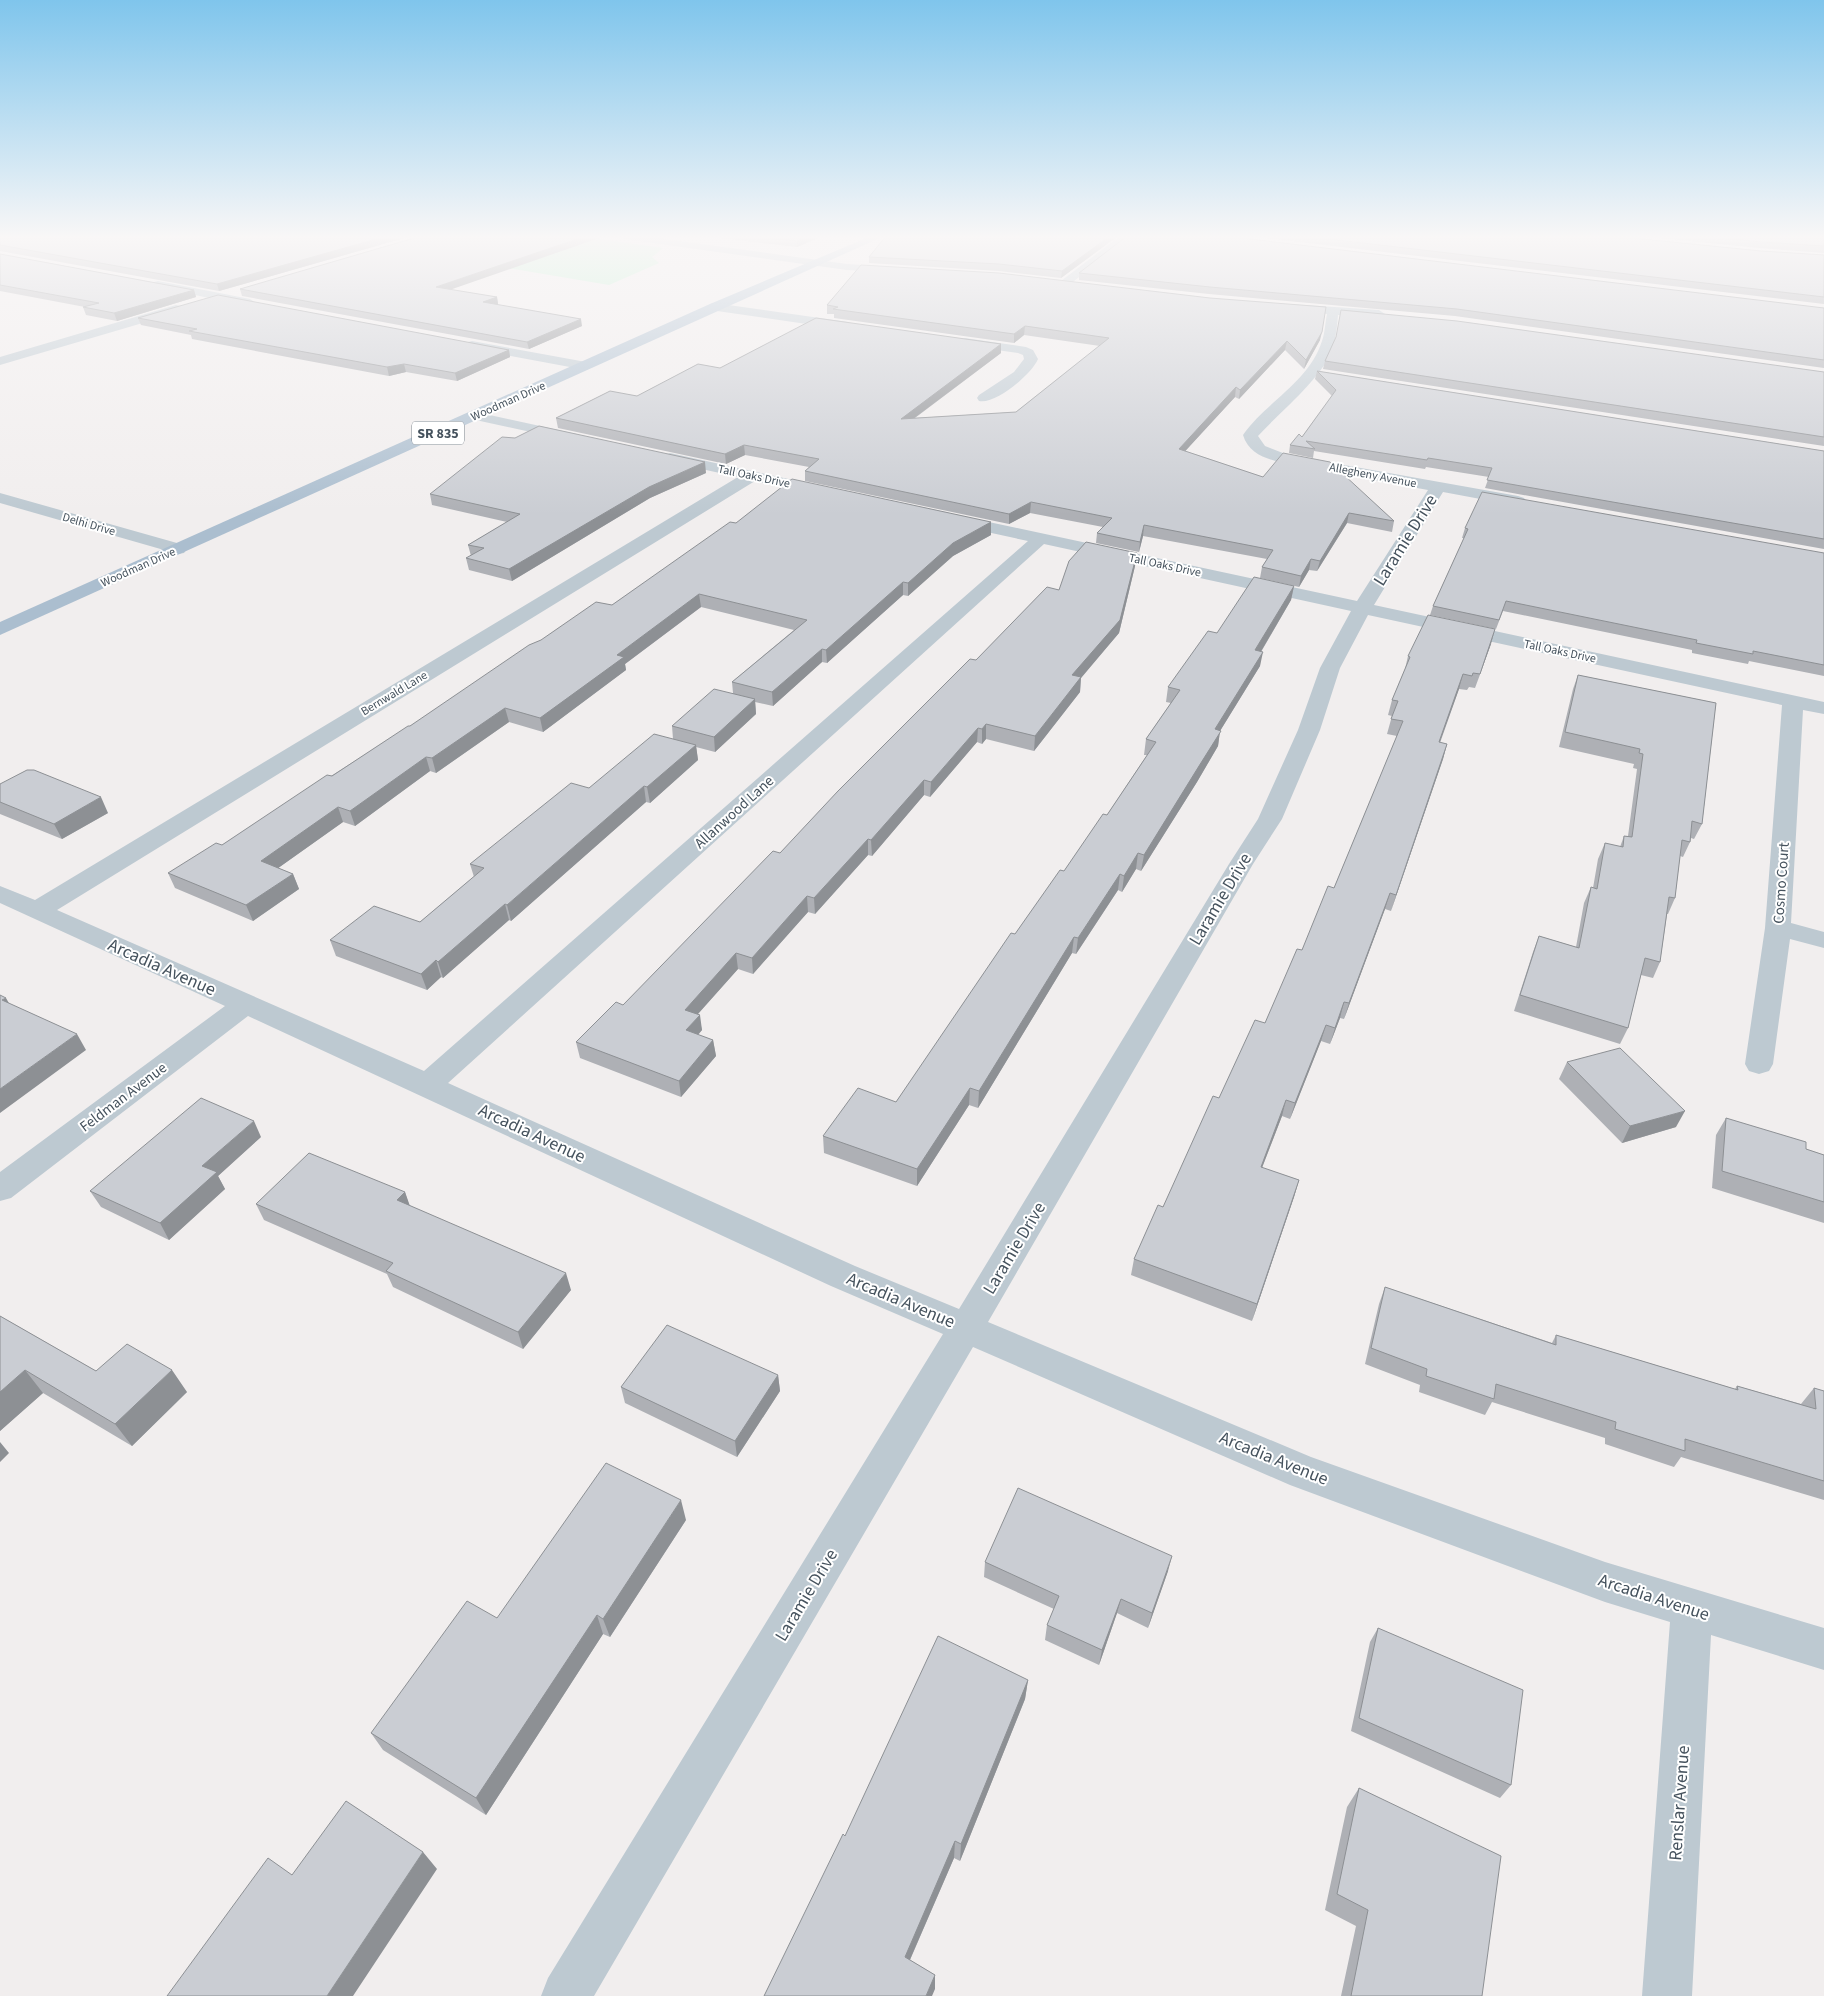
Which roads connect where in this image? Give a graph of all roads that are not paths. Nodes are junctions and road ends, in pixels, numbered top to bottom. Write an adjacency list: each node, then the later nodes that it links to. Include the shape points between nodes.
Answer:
1 (109, 329): 6 (street)
2 (666, 329): 7 (main road, Woodman Drive / SR 835)
3 (1330, 329): 8 (street, via 1322,356)
4 (954, 340): 10 (street, via 1028,353 1030,364 1024,371)
5 (457, 343): 7 (street)
6 (0, 361)
7 (586, 366): 11 (main road, Woodman Drive / SR 835)
8 (1310, 373): 9 (street); 15 (street, Allegheny Avenue, via 1250,435 1251,442 1268,454 1286,459)
9 (1330, 376)
10 (984, 398)
11 (476, 416): 12 (street); 21 (main road, Woodman Drive / SR 835)
12 (591, 441)
13 (657, 455): 14 (street, Tall Oaks Drive)
14 (752, 476): 16 (street, Tall Oaks Drive); 27 (street, Bernwald Lane)
15 (1438, 487): 18 (street, Allegheny Avenue); 22 (street, Laramie Drive)
16 (839, 494)
17 (0, 498): 21 (street, Delhi Drive)
18 (1534, 504)
19 (935, 515): 20 (street, Tall Oaks Drive)
20 (1041, 538): 22 (street, Tall Oaks Drive); 32 (street, Allanwood Lane)
21 (178, 549): 23 (main road, Woodman Drive / SR 835)
22 (1363, 608): 24 (street, Tall Oaks Drive); 34 (street, Laramie Drive, via 1330,668 1310,730 1270,818)
23 (0, 629)
24 (1793, 702): 25 (street, Tall Oaks Drive); 28 (street, Cosmo Court)
25 (1824, 708)
26 (0, 894): 27 (street, Arcadia Avenue)
27 (36, 910): 30 (street, Arcadia Avenue)
28 (1778, 928): 29 (street); 31 (street, Cosmo Court)
29 (1824, 940)
30 (246, 1004): 32 (street, Arcadia Avenue); 33 (street, Feldman Avenue)
31 (1759, 1064)
32 (426, 1085): 34 (street, Arcadia Avenue, via 843,1276)
33 (0, 1189)
34 (966, 1328): 35 (street, Arcadia Avenue, via 1304,1472 1605,1582); 37 (street, Laramie Drive)
35 (1692, 1610): 36 (street, Arcadia Avenue); 38 (street, Renslar Avenue)
36 (1824, 1649)
37 (566, 1996)
38 (1667, 1996)

